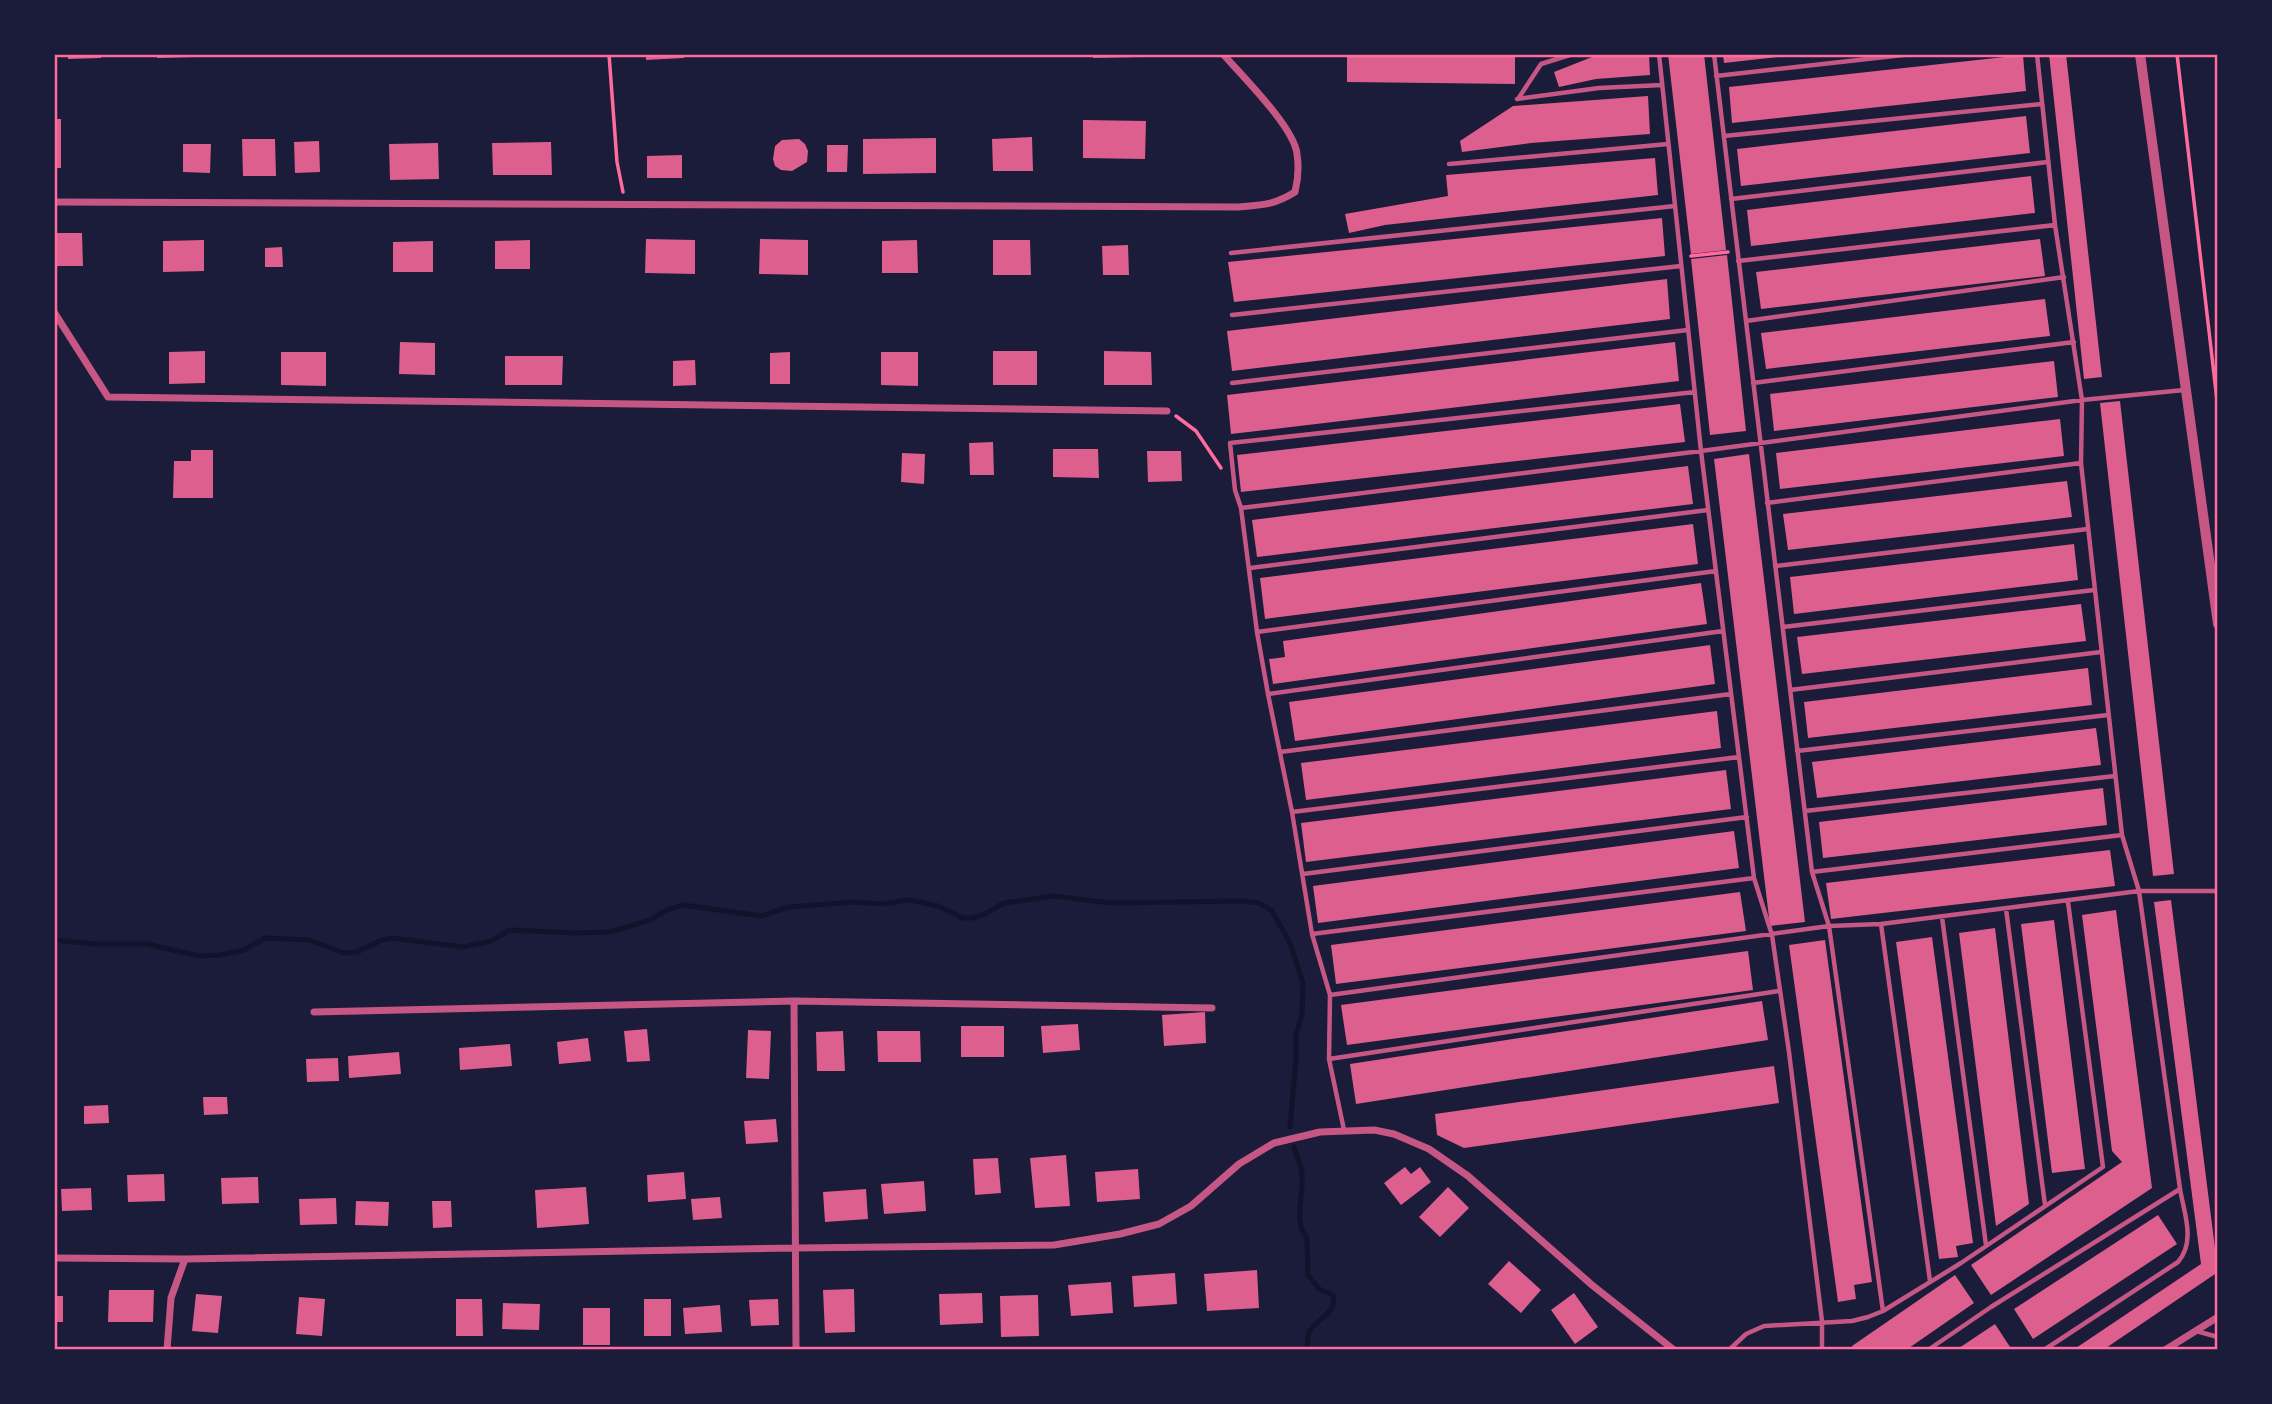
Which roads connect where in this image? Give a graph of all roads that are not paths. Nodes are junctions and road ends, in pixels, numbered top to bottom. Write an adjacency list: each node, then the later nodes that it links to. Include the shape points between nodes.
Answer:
1 (1223, 54): 16 (street, via 1277,116 1297,151 1295,192 1270,205)
2 (1573, 54): 9 (lane, via 1541,64 1517,99)
3 (1659, 54): 9 (lane)
4 (1714, 54): 8 (lane)
5 (1912, 54): 8 (lane)
6 (2037, 54): 10 (lane)
7 (2140, 54): 30 (street)
8 (1716, 76): 11 (lane)
9 (1662, 85): 12 (lane)
10 (2042, 104): 11 (lane); 13 (lane)
11 (1724, 136): 15 (lane)
12 (1668, 144): 14 (lane); 17 (lane)
13 (2048, 162): 15 (lane); 18 (lane)
14 (1449, 164)
15 (1731, 199): 20 (lane)
16 (54, 202)
17 (1675, 206): 19 (lane); 21 (lane)
18 (2054, 225): 20 (lane); 22 (lane)
19 (1231, 253)
20 (1738, 261): 25 (lane)
21 (1681, 266): 24 (lane); 26 (lane)
22 (2064, 277): 25 (lane); 27 (lane)
23 (54, 312): 33 (street, via 108,397)
24 (1232, 315)
25 (1746, 321): 29 (lane)
26 (1688, 330): 28 (lane); 31 (lane)
27 (2074, 342): 29 (lane); 32 (lane)
28 (1232, 383)
29 (1753, 383): 34 (lane)
30 (2185, 390): 32 (lane); 45 (street)
31 (1695, 392): 35 (lane); 38 (lane, via 1230,443)
32 (2082, 400): 34 (lane); 36 (lane)
33 (1167, 411)
34 (1760, 443): 35 (lane); 37 (lane)
35 (1701, 451): 38 (lane); 39 (lane)
36 (2081, 463): 37 (lane); 40 (lane)
37 (1767, 503): 41 (lane)
38 (1241, 508): 42 (lane)
39 (1708, 510): 42 (lane); 43 (lane)
40 (2088, 528): 41 (lane); 44 (lane)
41 (1775, 566): 46 (lane)
42 (1250, 568): 48 (lane)
43 (1716, 571): 47 (lane); 48 (lane)
44 (2094, 590): 46 (lane); 49 (lane)
45 (2218, 624)
46 (1782, 627): 50 (lane)
47 (1723, 631): 51 (lane); 52 (lane)
48 (1257, 632): 51 (lane)
49 (2101, 652): 50 (lane); 53 (lane)
50 (1790, 690): 54 (lane)
51 (1268, 694): 55 (lane)
52 (1731, 694): 55 (lane); 56 (lane)
53 (2108, 715): 54 (lane); 57 (lane)
54 (1797, 751): 58 (lane)
55 (1280, 752): 59 (lane)
56 (1739, 757): 59 (lane); 60 (lane)
57 (2115, 776): 58 (lane); 61 (lane)
58 (1805, 811): 62 (lane)
59 (1292, 812): 63 (lane)
60 (1746, 817): 63 (lane); 64 (lane)
61 (2122, 835): 62 (lane); 65 (lane)
62 (1812, 872): 71 (lane)
63 (1303, 874): 72 (lane)
64 (1755, 878): 72 (lane); 73 (lane)
65 (2139, 891): 66 (lane); 67 (lane); 81 (lane)
66 (2218, 891)
67 (2068, 902): 68 (lane); 82 (lane, via 2103,1167)
68 (2006, 909): 69 (lane); 82 (lane)
69 (1942, 917): 70 (lane); 83 (lane)
70 (1881, 924): 71 (lane); 87 (lane)
71 (1829, 926): 73 (lane); 88 (lane)
72 (1312, 934): 75 (lane)
73 (1772, 935): 74 (lane); 75 (lane)
74 (1779, 991): 79 (lane); 90 (lane)
75 (1330, 995): 79 (lane)
76 (794, 1001): 77 (street); 78 (street); 84 (street)
77 (1212, 1008)
78 (314, 1012)
79 (1329, 1059): 80 (lane)
80 (1344, 1130): 84 (street, via 1291,1138 1265,1148 1178,1215 1139,1230 1054,1245); 95 (street, via 1394,1133 1446,1160)
81 (2180, 1189): 98 (lane); 99 (lane, via 2188,1236 2184,1255)
82 (2045, 1205): 83 (lane)
83 (1986, 1245): 87 (lane)
84 (796, 1248): 86 (street); 94 (street)
85 (54, 1258): 86 (street)
86 (185, 1259): 93 (street, via 171,1298)
87 (1930, 1281): 88 (lane)
88 (1883, 1311): 90 (lane, via 1852,1321)
89 (2218, 1317): 91 (street)
90 (1822, 1321): 96 (lane, via 1764,1326 1746,1334); 97 (lane)
91 (2196, 1331): 92 (lane); 100 (street)
92 (2218, 1337)
93 (167, 1350)
94 (796, 1350)
95 (1674, 1350)
96 (1729, 1350)
97 (1822, 1350)
98 (1928, 1350)
99 (2044, 1350)
100 (2165, 1350)

